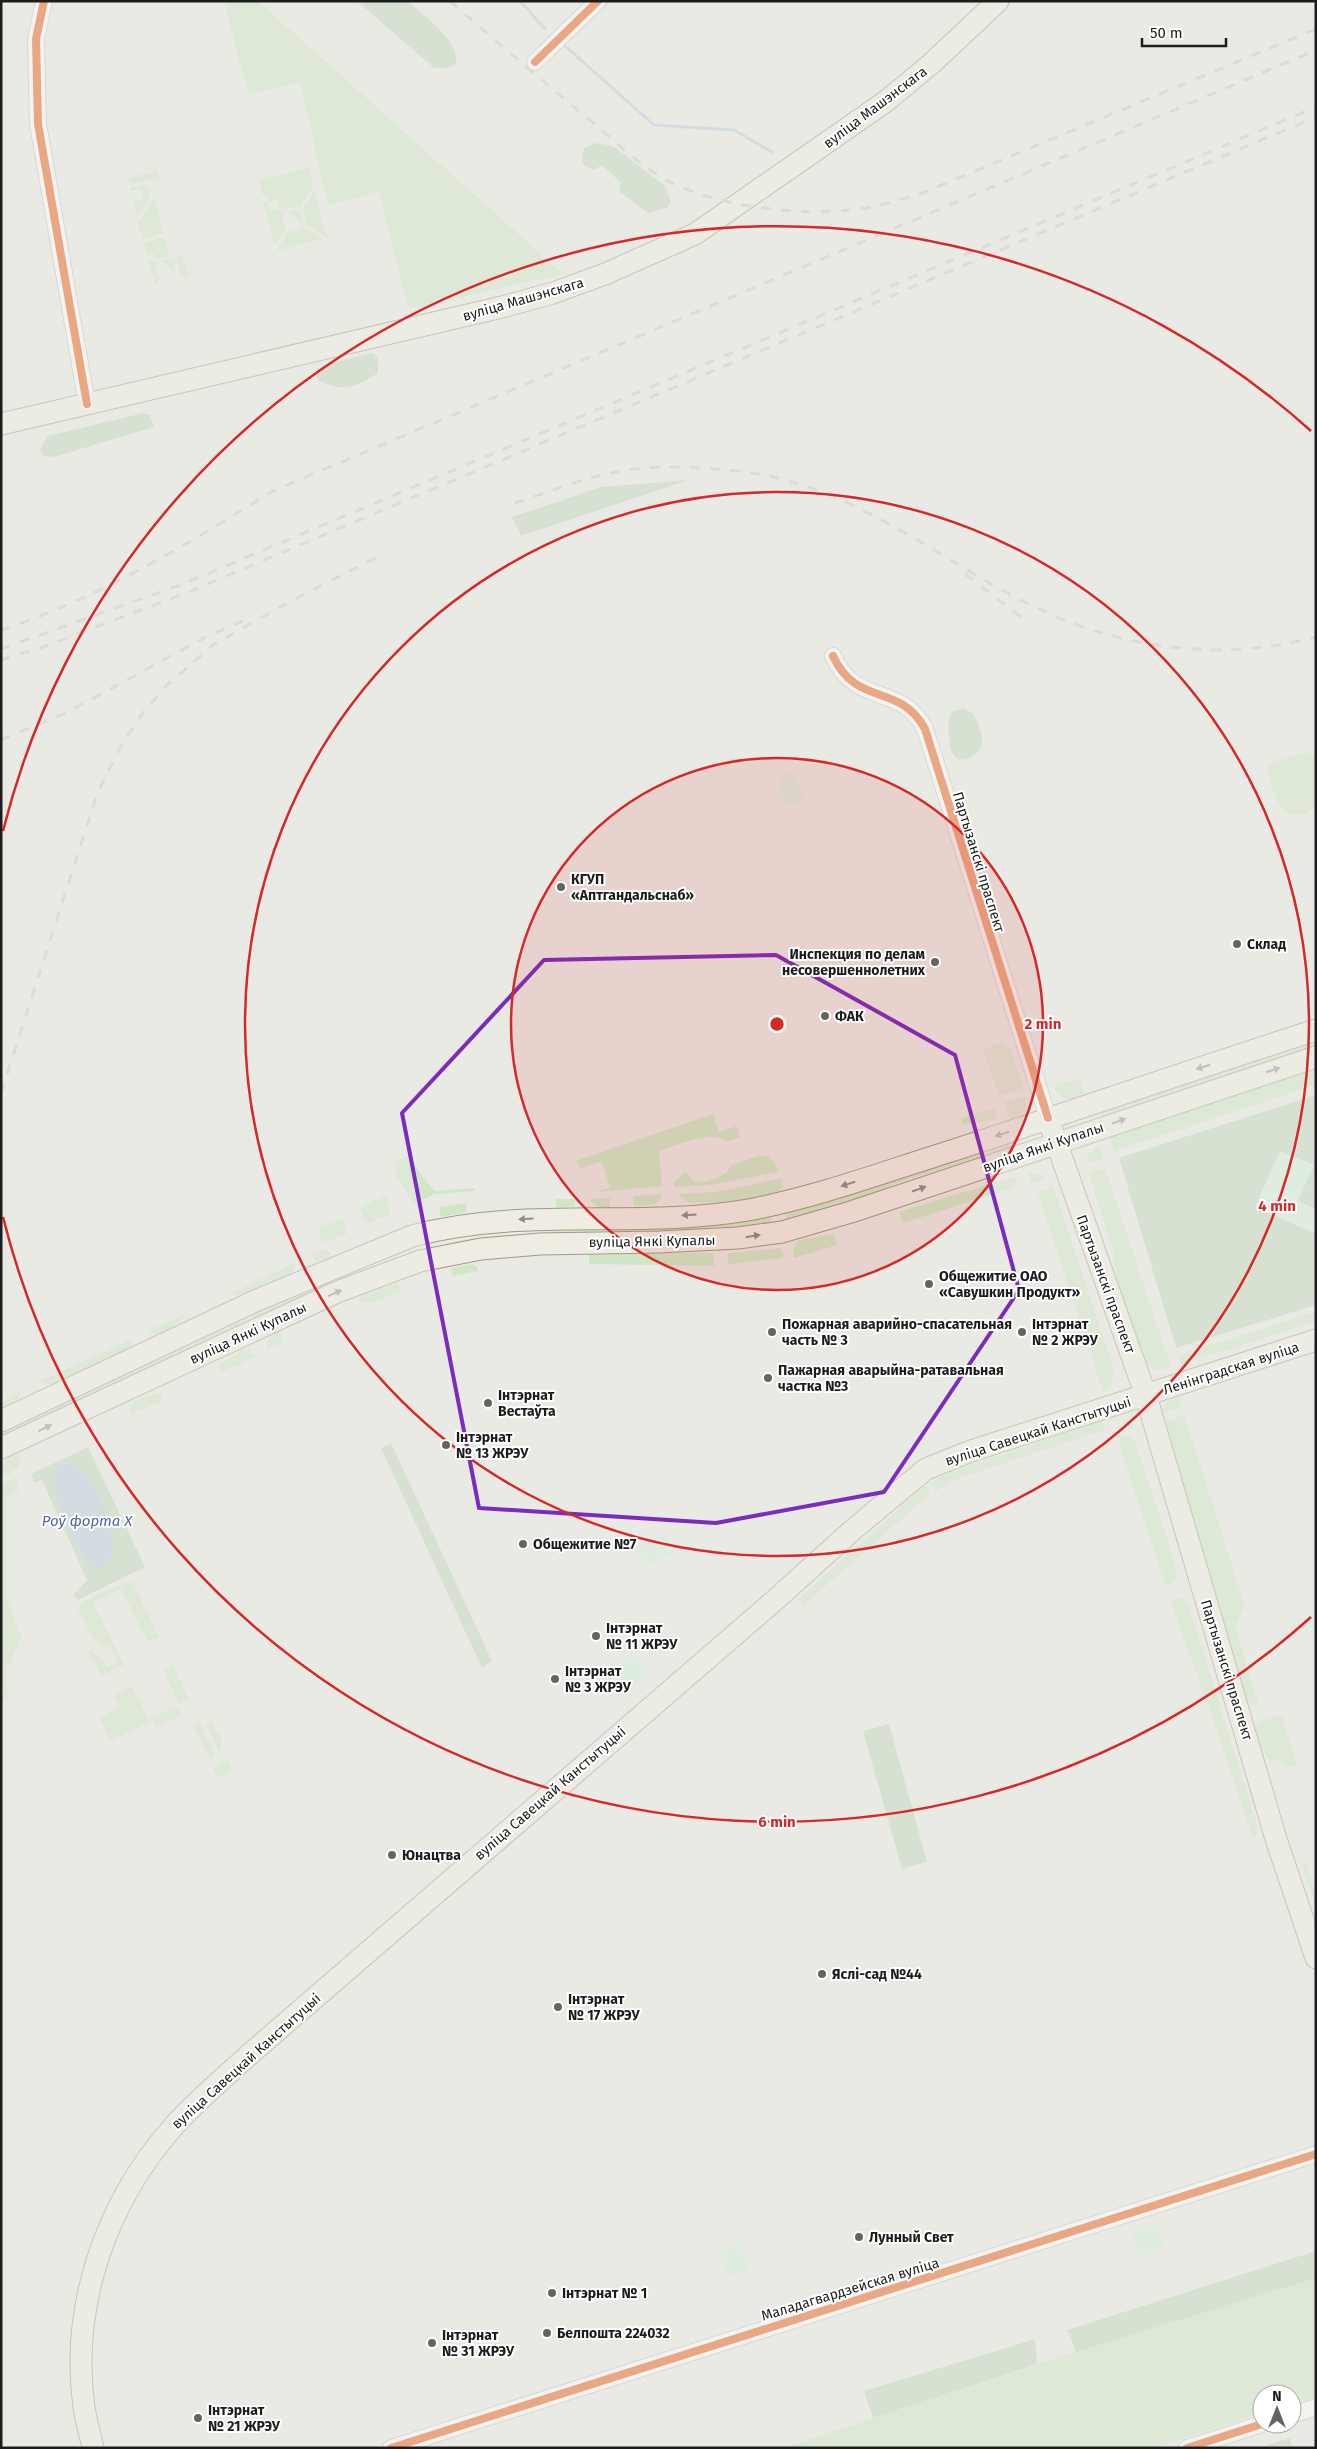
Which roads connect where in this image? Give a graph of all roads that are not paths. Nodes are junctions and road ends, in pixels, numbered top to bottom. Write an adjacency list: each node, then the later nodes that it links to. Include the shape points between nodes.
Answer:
1 (44, 1): 5 (street, via 36,39 38,124)
2 (598, 1): 4 (street)
3 (998, 1): 5 (main road, вуліца Машэнскага, via 931,64 879,106 695,234 655,254 553,294)
4 (535, 62)
5 (87, 404): 6 (main road, вуліца Машэнскага)
6 (1, 424)
7 (833, 656): 10 (street, Партызанскі праспект, via 839,669 853,684 904,703 917,715 925,729)
8 (1316, 1030): 10 (main road, вуліца Янкі Купалы, one-way to 10)
9 (1316, 1057): 11 (main road, вуліца Янкі Купалы, one-way to 9)
10 (1048, 1118): 11 (main road, Партызанскі праспект); 12 (main road, вуліца Янкі Купалы, one-way to 12, via 798,1199 746,1210 670,1217 488,1221 439,1228)
11 (1056, 1143): 13 (main road, вуліца Янкі Купалы, one-way to 11, via 480,1249 718,1240 782,1232); 15 (main road, Партызанскі праспект)
12 (412, 1236): 13 (main road); 16 (main road, вуліца Янкі Купалы, via 279,1290)
13 (420, 1261): 17 (main road, вуліца Янкі Купалы, one-way to 13, via 337,1292)
14 (1316, 1340): 15 (main road, Ленінградская вуліца)
15 (1146, 1396): 18 (main road, Партызанскі праспект, via 1276,1839); 23 (main road, вуліца Савецкай Канстытуцыі, via 971,1451 926,1469 258,2048 173,2127 134,2180 108,2227 90,2279 81,2343 84,2406)
16 (1, 1421)
17 (1, 1448)
18 (1316, 1958)
19 (1316, 2154): 24 (street, Маладагвардзейская вуліца)
20 (1316, 2407): 21 (street)
21 (1302, 2411)
22 (1252, 2427): 25 (street)
23 (93, 2448)
24 (391, 2448)
25 (1187, 2448)

